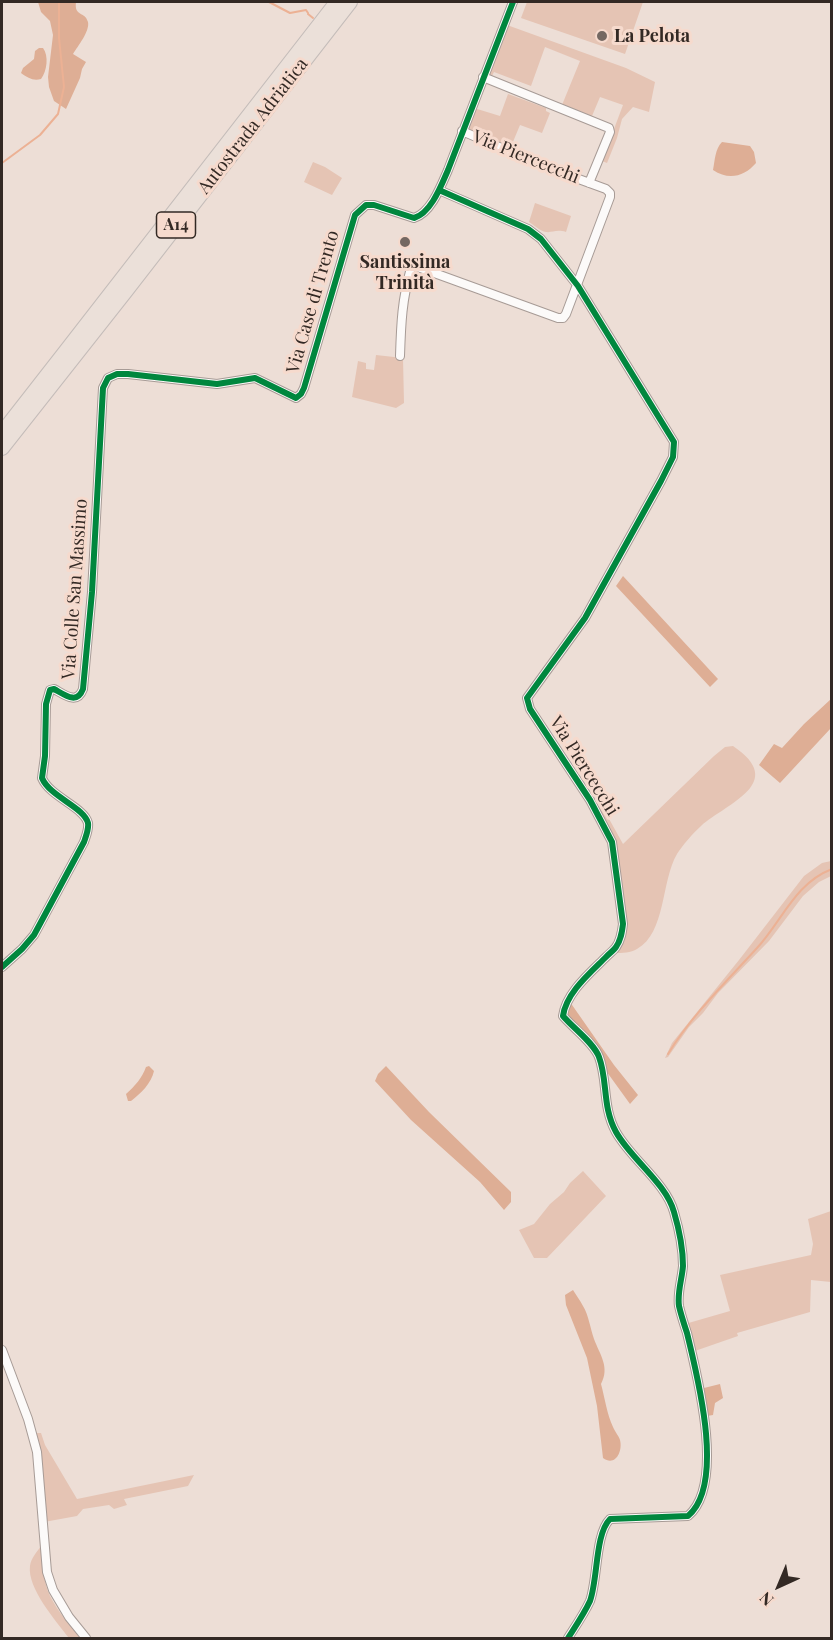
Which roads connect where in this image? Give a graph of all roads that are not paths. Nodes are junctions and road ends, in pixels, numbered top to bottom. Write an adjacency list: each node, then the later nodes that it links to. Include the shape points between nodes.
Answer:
1 (337, 2): 11 (highway, Autostrada Adriatica / A14)
2 (350, 2): 12 (highway, Autostrada Adriatica / A14)
3 (513, 2): 4 (street, Via Case di Trento)
4 (483, 77): 5 (street, Via Case di Trento); 6 (street, Via Piercecchi, via 609,128)
5 (462, 131): 6 (street, Via Piercecchi); 7 (street, Via Case di Trento)
6 (589, 183): 8 (street, Via Piercecchi, via 606,189 610,197)
7 (440, 190): 8 (street, Via Piercecchi, via 528,229 541,239); 10 (street, Via Case di Trento, via 417,217 374,205 366,205 355,215 304,388 296,398 255,378 217,384 128,374)
8 (578, 286): 9 (street, via 566,314 558,318 415,266 411,268 405,292); 16 (street, Via Piercecchi, via 674,442 673,457 585,618 527,698 530,709 590,800 612,842 623,924 621,937 616,948 577,987 563,1017 599,1055 607,1111 615,1130 674,1210 683,1263 679,1306 705,1418 707,1458 704,1491 688,1516 610,1519 605,1523 595,1584)
9 (400, 356)
10 (108, 378): 13 (street, Via Colle San Massimo, via 103,388 83,689 76,698 50,690 42,778 50,790 83,815 87,831 41,924)
11 (2, 433)
12 (2, 448)
13 (2, 967)
14 (2, 1350): 15 (street, via 37,1452 53,1590)
15 (86, 1638)
16 (568, 1638)

